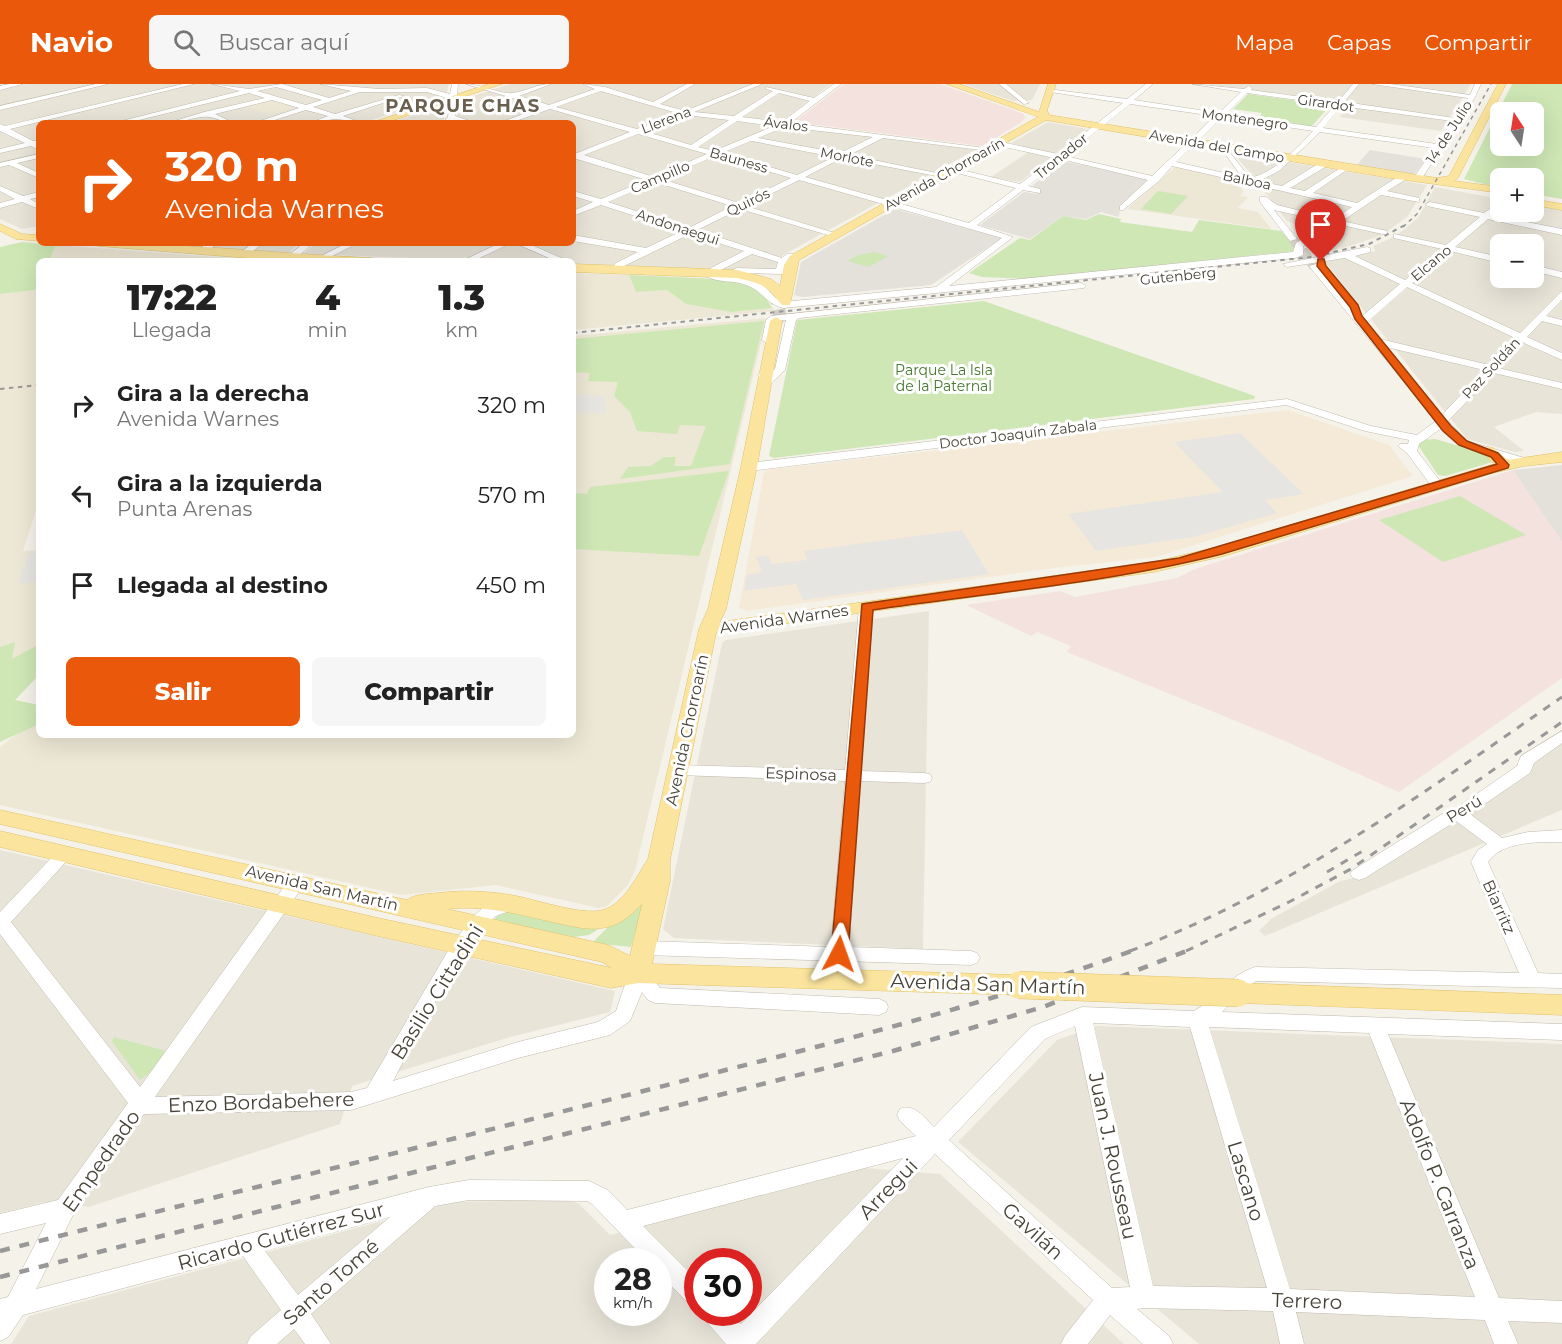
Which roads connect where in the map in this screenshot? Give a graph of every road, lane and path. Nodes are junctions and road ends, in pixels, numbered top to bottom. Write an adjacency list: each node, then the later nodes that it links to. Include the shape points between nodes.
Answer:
1 (20, 84): 27 (street)
2 (105, 84): 39 (street)
3 (191, 84): 36 (street)
4 (215, 84): 24 (street)
5 (278, 84): 34 (street); 47 (street)
6 (323, 84): 33 (street)
7 (373, 84): 33 (street)
8 (498, 84): 30 (main road)
9 (548, 84): 42 (street)
10 (586, 84): 31 (street, Ávalos)
11 (614, 84): 31 (street)
12 (692, 84): 52 (street)
13 (757, 84): 35 (street); 63 (street, Llerena)
14 (838, 84): 49 (street, Campillo)
15 (951, 84): 55 (main road)
16 (1002, 84): 53 (street)
17 (1150, 84): 50 (street, Tronador)
18 (1195, 84): 25 (street, Girardot)
19 (1253, 84): 38 (street)
20 (1356, 84): 54 (street)
21 (1375, 84): 44 (street)
22 (1478, 84): 44 (street, 14 de Julio)
23 (1502, 84): 119 (main road, via 1461,164)
24 (229, 85): 34 (street)
25 (1209, 85): 38 (street, Girardot)
26 (1047, 87): 50 (street, Montenegro); 53 (main road, via 1037,101); 65 (main road)
27 (0, 88)
28 (146, 88): 36 (street)
29 (471, 88): 30 (main road); 41 (main road)
30 (484, 88): 42 (street, Bauness)
31 (602, 88): 52 (street, Ávalos); 58 (street)
32 (51, 89): 39 (street)
33 (361, 90): 37 (street); 47 (street)
34 (249, 91): 46 (street); 56 (street)
35 (778, 91): 49 (street); 72 (street)
36 (156, 92): 43 (street); 60 (street)
37 (416, 92): 40 (street); 69 (street)
38 (1246, 92): 54 (street, Girardot); 68 (street)
39 (61, 94): 45 (street); 59 (street)
40 (442, 94): 41 (main road)
41 (453, 95): 80 (main road); 81 (street)
42 (512, 96): 58 (street, Bauness)
43 (167, 97)
44 (1472, 97): 83 (street, 14 de Julio)
45 (70, 98)
46 (272, 98): 57 (street); 61 (street)
47 (330, 100): 61 (street)
48 (178, 101): 56 (street)
49 (816, 101): 84 (street, Campillo)
50 (1128, 101): 68 (street, Montenegro); 85 (street, Tronador)
51 (80, 103): 60 (street)
52 (655, 104): 63 (street, Ávalos)
53 (1029, 104): 55 (main road); 65 (main road)
54 (1338, 104): 83 (street, Girardot); 87 (street)
55 (1011, 105): 65 (main road)
56 (188, 106): 66 (street); 74 (street)
57 (241, 106): 62 (street); 66 (street)
58 (550, 106): 82 (street); 88 (street, Bauness)
59 (0, 108)
60 (89, 108): 64 (street); 86 (street)
61 (305, 108): 69 (street); 71 (street)
62 (252, 110)
63 (686, 112): 72 (street, Ávalos); 88 (street, Llerena)
64 (99, 113)
65 (1044, 113): 85 (main road, Avenida del Campo); 93 (main road, Avenida Chorroarín)
66 (208, 114): 75 (street); 76 (street)
67 (262, 114): 71 (street)
68 (1220, 115): 87 (street, Montenegro); 91 (street)
69 (335, 116): 78 (street); 79 (street)
70 (109, 118): 73 (street)
71 (273, 118): 77 (street)
72 (735, 118): 84 (street, Ávalos); 94 (street)
73 (113, 120)
74 (131, 120)
75 (184, 120)
76 (220, 120)
77 (267, 120)
78 (323, 120)
79 (348, 120)
80 (385, 120)
81 (448, 120)
82 (512, 120)
83 (1457, 120): 96 (street, 14 de Julio)
84 (784, 124): 89 (street, Ávalos); 90 (street, Campillo)
85 (1097, 126): 91 (main road, Avenida del Campo); 103 (street, Tronador)
86 (1, 127): 92 (street)
87 (1315, 129): 96 (street, Montenegro); 104 (street)
88 (638, 131): 94 (street, Bauness); 99 (street, Llerena)
89 (882, 136): 93 (street, Ávalos); 101 (street, Quirós)
90 (752, 139): 98 (street, Campillo); 101 (street, Morlote)
91 (1191, 142): 95 (main road, Avenida del Campo); 106 (street)
92 (35, 143): 97 (street)
93 (994, 146): 103 (street, Ávalos); 110 (main road, Avenida Chorroarín)
94 (692, 147): 98 (street, Bauness)
95 (1224, 147): 104 (main road, Avenida del Campo); 118 (street)
96 (1439, 147): 117 (street, 14 de Julio)
97 (0, 151)
98 (716, 153): 113 (street, Bauness); 115 (street, Campillo)
99 (576, 154)
100 (576, 156): 115 (street)
101 (841, 156): 110 (street, Morlote); 113 (street, Quirós)
102 (36, 157): 105 (street)
103 (1060, 157): 116 (street, Ávalos); 121 (street, Tronador)
104 (1291, 158): 107 (main road, Avenida del Campo); 118 (street, via 1259,180)
105 (10, 163): 108 (street); 111 (street)
106 (1171, 163): 116 (street); 118 (street, Balboa)
107 (1324, 164): 109 (main road, Avenida del Campo); 122 (street)
108 (0, 165)
109 (1345, 167): 112 (main road, Avenida del Campo); 128 (street)
110 (947, 172): 121 (street, Morlote); 136 (main road, Avenida Chorroarín)
111 (36, 175)
112 (1390, 175): 114 (main road, Avenida del Campo); 117 (main road, Avenida del Campo)
113 (798, 177): 136 (street, Bauness); 141 (street, Quirós)
114 (1402, 178): 119 (main road, Avenida del Campo); 125 (street)
115 (655, 179): 135 (street, Campillo); 141 (street)
116 (1156, 179): 144 (street)
117 (1417, 179): 119 (main road, Avenida del Campo)
118 (1248, 180): 122 (street, Balboa); 132 (street)
119 (1458, 183): 123 (main road, Avenida del Campo); 126 (main road, Avenida del Campo)
120 (0, 188): 131 (street)
121 (1022, 188): 124 (street, Morlote); 149 (street, Tronador)
122 (1284, 188): 128 (street, Balboa)
123 (1490, 188)
124 (1037, 191)
125 (1379, 192): 133 (street); 142 (street)
126 (1490, 193)
127 (576, 194): 135 (street, Andonaegui)
128 (1307, 194): 142 (street, Balboa)
129 (36, 195): 131 (street)
130 (1544, 198): 134 (main road)
131 (24, 199): 139 (street); 140 (street)
132 (1263, 200): 148 (street, via 1274,207); 160 (street)
133 (1416, 201)
134 (1562, 201)
135 (601, 202): 145 (street, Campillo); 151 (street, Andonaegui)
136 (892, 203): 149 (street, Bauness); 155 (main road, Avenida Chorroarín)
137 (1430, 204): 147 (street)
138 (1544, 204): 143 (main road)
139 (36, 205)
140 (0, 206)
141 (739, 206): 151 (street, Quirós); 155 (street)
142 (1358, 206): 148 (street)
143 (1562, 207)
144 (1123, 208)
145 (576, 213)
146 (1490, 213): 147 (street, Elcano)
147 (1487, 216): 153 (street); 170 (street, Elcano)
148 (1335, 221): 154 (street); 160 (street)
149 (970, 226): 191 (street, Bauness, via 1009,237)
150 (0, 227): 157 (main road)
151 (689, 231): 173 (street, Quirós); 174 (street, Andonaegui)
152 (36, 232): 157 (main road)
153 (1562, 232)
154 (1384, 233)
155 (835, 236): 169 (main road, Avenida Chorroarín)
156 (1397, 236): 170 (street)
157 (20, 237): 158 (main road); 161 (main road)
158 (36, 238)
159 (576, 239): 173 (street)
160 (1296, 241): 181 (street)
161 (0, 242)
162 (142, 246): 172 (main road)
163 (210, 246): 172 (street)
164 (255, 246): 175 (street)
165 (305, 246): 177 (street)
166 (347, 246): 178 (street)
167 (500, 246): 179 (street)
168 (526, 246): 180 (street)
169 (812, 248): 183 (street, Avenida Chorroarín); 196 (main road, Avenida Chorroarín, via 791,260)
170 (1449, 248): 182 (street); 193 (street, Elcano)
171 (1366, 250): 176 (street, Gutenberg)
172 (202, 251): 175 (main road)
173 (647, 251): 186 (street, Quirós)
174 (751, 251): 183 (street, Andonaegui); 187 (street)
175 (244, 254): 177 (main road)
176 (1346, 255): 184 (street, Gutenberg); 193 (street)
177 (291, 258)
178 (321, 258)
179 (473, 258)
180 (556, 258)
181 (1299, 258): 184 (street, Gutenberg); 192 (street, Gutenberg); 198 (street, Gutenberg); 199 (street, via 1342,307)
182 (1490, 258)
183 (783, 261): 187 (street, via 778,273)
184 (1318, 263): 199 (street, via 1355,307)
185 (576, 267): 186 (main road)
186 (615, 270): 188 (main road)
187 (714, 270): 188 (street)
188 (652, 271): 196 (main road, via 746,278)
189 (1544, 271): 190 (street)
190 (1562, 275)
191 (954, 279): 192 (street, Gutenberg); 194 (street)
192 (1025, 281): 194 (street, Gutenberg)
193 (1407, 284): 199 (street, Elcano); 201 (street)
194 (938, 289): 196 (street, Gutenberg)
195 (1562, 294): 197 (street, Paz Soldán)
196 (787, 301)
197 (1540, 318): 200 (street); 201 (street, Paz Soldán)
198 (784, 319): 217 (main road, Avenida Chorroarín, via 774,364 765,383)
199 (1360, 319): 202 (street)
200 (1562, 323)
201 (1520, 337): 203 (street); 204 (street, Paz Soldán)
202 (1379, 342): 204 (street); 206 (street)
203 (1562, 357)
204 (1492, 369): 205 (street); 207 (street, Paz Soldán)
205 (1562, 386)
206 (1427, 404): 207 (street); 208 (street)
207 (1454, 408): 208 (street, Paz Soldán)
208 (1442, 422): 210 (street, Paz Soldán); 211 (street)
209 (1369, 429): 210 (street); 212 (street); 217 (street, Doctor Joaquín Zabala, via 1287,402)
210 (1422, 437): 211 (street); 212 (street, Paz Soldán, via 1412,444)
211 (1463, 443): 213 (street)
212 (1411, 451): 218 (street)
213 (1488, 451): 215 (street); 216 (main road)
214 (1562, 457): 215 (main road, Avenida Warnes)
215 (1524, 461): 216 (main road, Avenida Warnes)
216 (1504, 465): 218 (main road, Avenida Warnes)
217 (749, 467): 220 (main road, Avenida Chorroarín, via 717,609)
218 (1437, 485): 219 (main road, Avenida Warnes, via 1218,552 1162,565)
219 (867, 607): 220 (main road, Avenida Warnes); 223 (street)
220 (708, 629): 222 (main road, Avenida Chorroarín)
221 (1562, 736): 225 (street, Perú, via 1527,760 1524,769)
222 (678, 770): 223 (street, Espinosa); 231 (main road, Avenida Chorroarín)
223 (853, 776): 224 (street, Espinosa); 241 (street)
224 (924, 778)
225 (1459, 814): 229 (street); 232 (street, Perú)
226 (0, 817): 233 (main road, Avenida San Martín)
227 (1562, 837): 229 (street, Biarritz, via 1519,838)
228 (0, 839): 230 (main road, Avenida San Martín)
229 (1501, 846): 244 (street, Biarritz, via 1485,853 1479,862)
230 (64, 855): 235 (main road, Avenida San Martín); 237 (street)
231 (659, 860): 234 (main road, via 636,896 607,919 585,920); 240 (main road, Avenida Chorroarín, via 659,881)
232 (1359, 874)
233 (297, 882): 235 (street, Empedrado); 236 (main road, Avenida San Martín)
234 (512, 903): 236 (main road, via 466,898); 238 (street, Basilio Cittadini, via 491,911)
235 (282, 904): 239 (main road, Avenida San Martín); 254 (street, Empedrado)
236 (397, 905): 238 (main road, Avenida San Martín)
237 (1, 923): 254 (street)
238 (477, 923): 239 (street, Basilio Cittadini); 243 (main road, Avenida San Martín, via 608,954)
239 (462, 945): 243 (main road, Avenida San Martín, via 611,978); 253 (street, Basilio Cittadini)
240 (644, 948): 241 (street, Avenida San Martín); 243 (main road, Avenida Chorroarín)
241 (839, 954): 242 (street, Avenida San Martín)
242 (971, 958)
243 (638, 973): 246 (main road, Avenida San Martín, bridge); 247 (street, Avenida San Martín, via 655,995); 253 (street, Enzo Bordabehere, via 623,1016 603,1029 518,1050)
244 (1532, 980): 245 (street); 249 (street, via 1255,974 1239,982 1218,1007)
245 (1562, 981)
246 (1562, 1005)
247 (879, 1007)
248 (1082, 1015): 249 (street, Avenida San Martín); 251 (street, Avenida San Martín); 263 (street, Juan J. Rousseau)
249 (1197, 1018): 250 (street, Avenida San Martín); 265 (street, Lascano)
250 (1375, 1024): 252 (street, Avenida San Martín); 266 (street, Adolfo P. Carranza)
251 (1038, 1033): 256 (street, Arregui)
252 (1560, 1035)
253 (374, 1095): 254 (street, Enzo Bordabehere, via 351,1101)
254 (141, 1104): 258 (street, Empedrado)
255 (906, 1115): 256 (street, Gavilán)
256 (934, 1141): 259 (street); 264 (street, Gavilán); 272 (street, Arregui)
257 (429, 1197): 259 (street, Ricardo Gutiérrez Sur, via 469,1190 589,1191); 261 (street, Ricardo Gutiérrez Sur); 268 (street, Santo Tomé)
258 (65, 1208): 260 (street); 267 (street, Empedrado)
259 (622, 1221): 262 (street, Ricardo Gutiérrez Sur)
260 (0, 1224)
261 (248, 1245): 267 (street, Ricardo Gutiérrez Sur); 268 (street)
262 (684, 1283)
263 (1144, 1297): 264 (street, Terrero); 265 (street, Terrero)
264 (1108, 1299): 275 (street); 276 (street, Gavilán)
265 (1282, 1300): 266 (street, Terrero); 277 (street, Lascano)
266 (1491, 1308): 269 (street, Terrero); 278 (street, Adolfo P. Carranza)
267 (7, 1309): 271 (street, Empedrado)
268 (296, 1312): 273 (street, Santo Tomé); 274 (street)
269 (1562, 1312)
270 (726, 1326): 272 (street)
271 (0, 1329)
272 (741, 1343)
273 (259, 1344)
274 (319, 1344)
275 (1073, 1344)
276 (1161, 1344)
277 (1292, 1344)
278 (1506, 1344)

